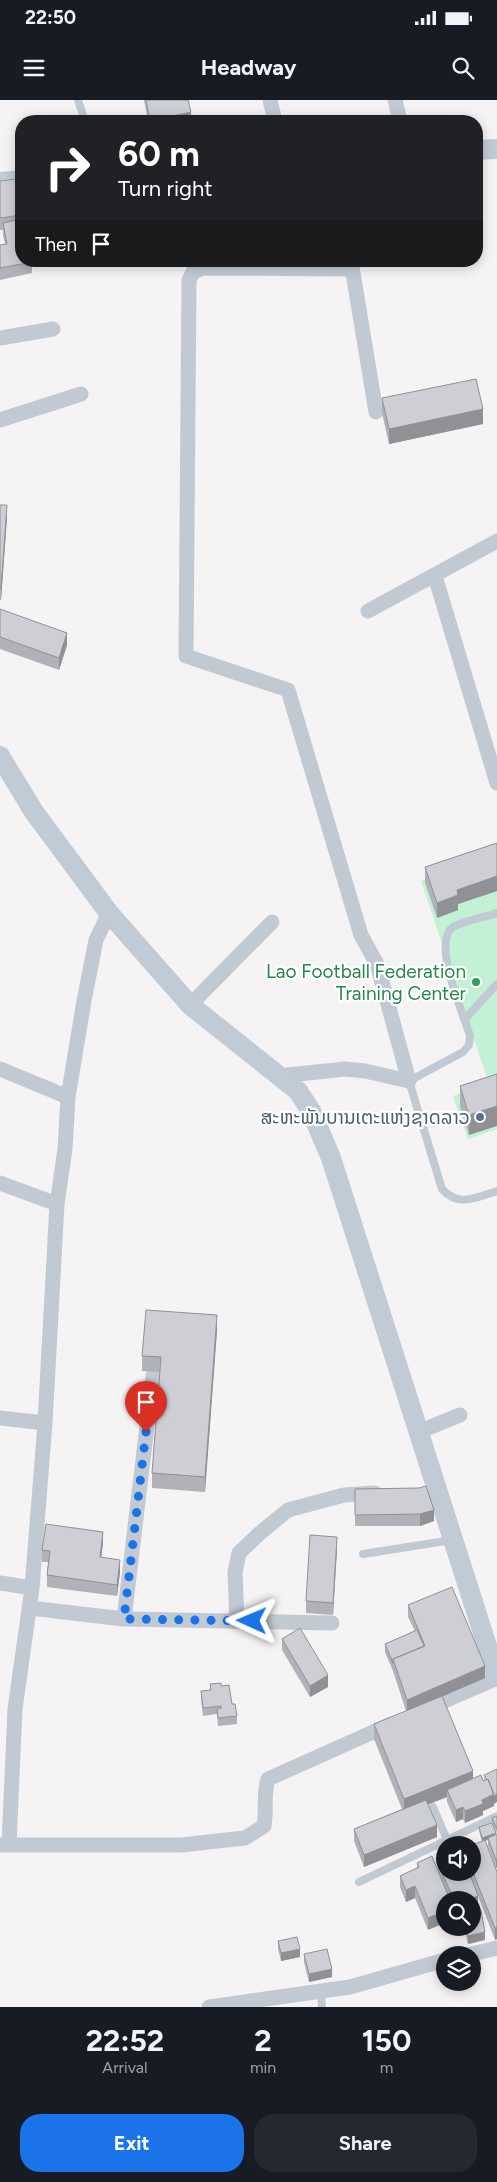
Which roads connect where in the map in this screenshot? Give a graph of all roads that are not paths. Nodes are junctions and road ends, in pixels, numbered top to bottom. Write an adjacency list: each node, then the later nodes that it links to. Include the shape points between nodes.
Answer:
1 (78, 100): 4 (lane)
2 (270, 100): 5 (street)
3 (395, 100): 6 (street)
4 (82, 115)
5 (274, 115)
6 (399, 115)
7 (497, 149): 8 (street)
8 (483, 150)
9 (15, 181): 10 (street)
10 (0, 182)
11 (252, 267): 31 (street, via 203,268 193,272 189,280 186,656 288,690 361,935 377,964)
12 (351, 267): 16 (street)
13 (53, 329): 14 (street)
14 (0, 338)
15 (80, 394): 17 (street)
16 (376, 412)
17 (0, 420)
18 (497, 541): 19 (street)
19 (435, 576): 20 (street); 22 (street)
20 (368, 611)
21 (0, 756): 23 (street, via 34,812)
22 (497, 783)
23 (109, 913): 27 (street); 32 (street, via 96,940)
24 (497, 913): 28 (lane, via 453,927 447,935 444,947 446,964)
25 (272, 922): 27 (street)
26 (497, 984): 28 (lane)
27 (190, 1004): 30 (street)
28 (465, 1019): 31 (lane, via 469,1045)
29 (0, 1069): 32 (street)
30 (279, 1076): 31 (street, via 345,1069 365,1070); 40 (street, via 298,1091 311,1111 331,1158)
31 (409, 1081): 34 (lane, via 442,1189 458,1200)
32 (68, 1097): 35 (street)
33 (0, 1183): 35 (street)
34 (497, 1191)
35 (58, 1204): 39 (street)
36 (153, 1376): 47 (street)
37 (460, 1415): 40 (street)
38 (0, 1418): 39 (street)
39 (45, 1423): 45 (street)
40 (418, 1432): 42 (street, via 427,1490)
41 (390, 1492): 48 (street, via 344,1495 310,1503 288,1510 260,1532 239,1553 235,1572)
42 (452, 1540): 43 (lane); 50 (street)
43 (363, 1554)
44 (0, 1583): 45 (street)
45 (32, 1588): 46 (street)
46 (30, 1608): 47 (street); 55 (street, via 15,1709)
47 (124, 1619): 48 (street)
48 (237, 1621): 49 (street)
49 (332, 1623)
50 (497, 1678): 55 (street, via 268,1779 264,1826 245,1838 182,1845)
51 (434, 1808): 53 (lane)
52 (497, 1816): 54 (lane)
53 (444, 1836)
54 (454, 1836)
55 (5, 1845)
56 (436, 1845): 57 (lane)
57 (359, 1882)
58 (497, 1948): 59 (street)
59 (481, 1952)
60 (436, 1963): 61 (street, via 350,1987)
61 (320, 1991): 62 (street); 63 (lane)
62 (209, 2007)
63 (322, 2007)

